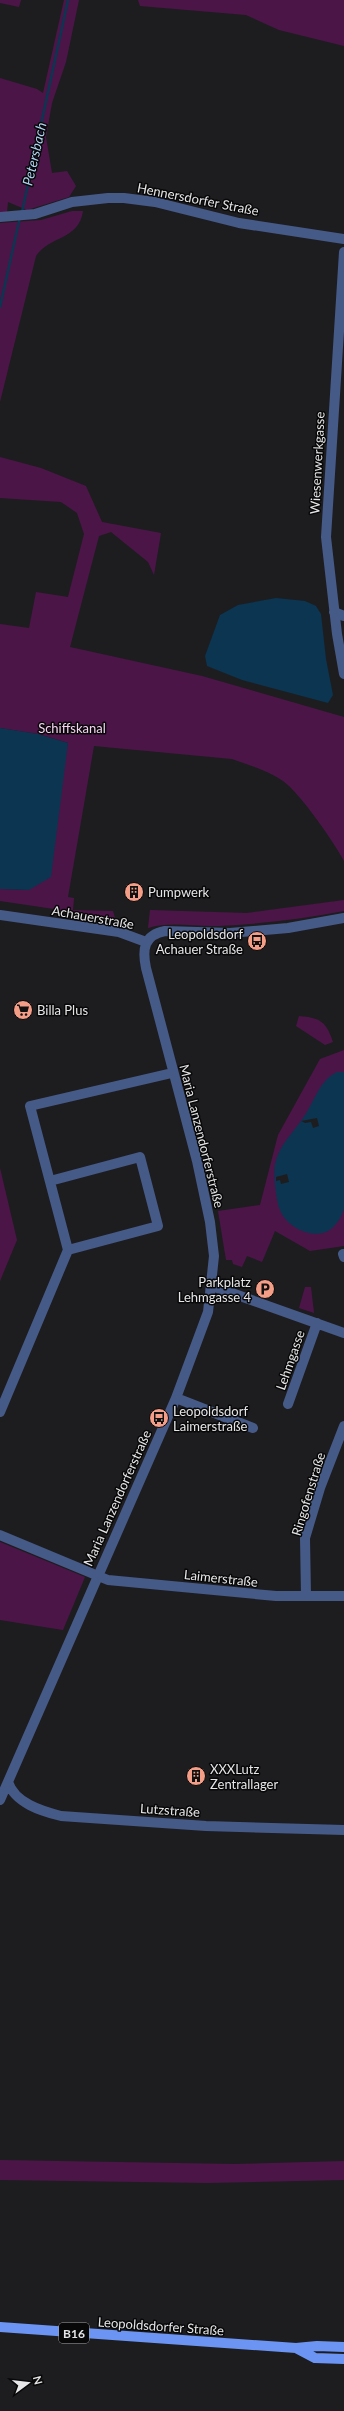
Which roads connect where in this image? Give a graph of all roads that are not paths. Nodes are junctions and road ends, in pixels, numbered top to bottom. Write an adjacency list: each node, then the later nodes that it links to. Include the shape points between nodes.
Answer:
1 (5, 217): 2 (street, Hennersdorfer Straße, via 26,215 72,202 124,198 155,202 239,223)
2 (344, 239)
3 (344, 252): 4 (street, Wiesenwerkgasse, via 326,537)
4 (334, 612): 5 (street); 6 (street, Wiesenwerkgasse)
5 (344, 616)
6 (344, 674)
7 (0, 915): 9 (street, Achauerstraße, via 119,932)
8 (344, 918): 9 (street, Achauerstraße, via 288,928 230,933 165,931 157,932)
9 (146, 942): 10 (street, Maria Lanzendorferstraße, via 144,959)
10 (172, 1073): 11 (street, via 30,1106); 13 (street, Maria Lanzendorferstraße, via 198,1161 210,1222 214,1256)
11 (50, 1181): 12 (street); 12 (street, via 140,1157 156,1218 158,1226)
12 (68, 1250): 18 (street)
13 (212, 1286): 14 (street, Lehmgasse); 16 (street, Maria Lanzendorferstraße, via 206,1319)
14 (317, 1323): 15 (street, Lehmgasse); 17 (street, Lehmgasse)
15 (344, 1333)
16 (176, 1398): 20 (street); 22 (street, Maria Lanzendorferstraße)
17 (288, 1404)
18 (0, 1412)
19 (344, 1426): 23 (street, Ringofenstraße, via 320,1488 305,1538)
20 (253, 1428)
21 (0, 1535): 22 (street, Laimerstraße)
22 (97, 1575): 23 (street, Laimerstraße, via 116,1580 276,1596); 25 (street, Maria Lanzendorferstraße)
23 (306, 1596): 24 (street, Laimerstraße)
24 (344, 1596)
25 (8, 1782): 26 (street, Maria Lanzendorferstraße); 27 (street, Lutzstraße, via 16,1795 28,1804 61,1816 206,1826)
26 (0, 1800)
27 (344, 1830)
28 (0, 2327): 30 (main road, Leopoldsdorfer Straße / B16)
29 (344, 2347): 30 (main road, B16)
30 (296, 2348): 31 (main road, B16, via 315,2358)
31 (344, 2360)

